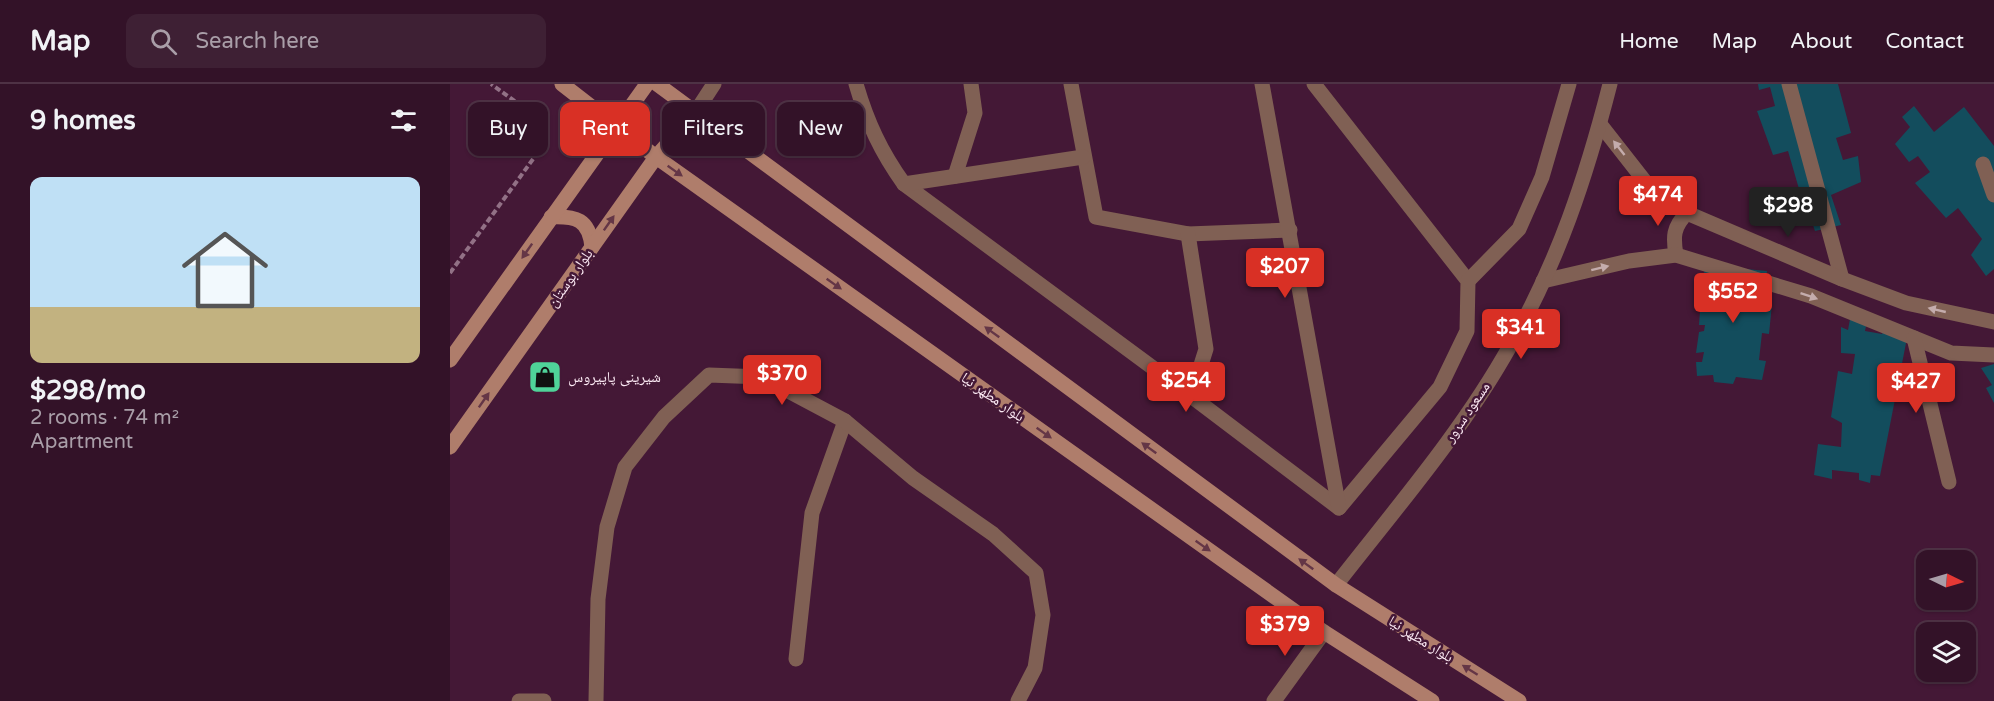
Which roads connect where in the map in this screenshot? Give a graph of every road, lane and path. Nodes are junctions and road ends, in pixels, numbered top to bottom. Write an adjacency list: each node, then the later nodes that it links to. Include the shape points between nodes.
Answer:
1 (491, 84): 35 (path, via 527,110 536,155)
2 (562, 84): 14 (main road, بلوار مطهر نیا)
3 (647, 84): 15 (main road)
4 (657, 84): 16 (main road, بلوار مطهر نیا)
5 (714, 84): 17 (street)
6 (856, 84): 27 (street, via 882,154)
7 (971, 84): 26 (street, via 975,112)
8 (1071, 84): 24 (street)
9 (1262, 84): 31 (street)
10 (1314, 84): 37 (street)
11 (1569, 84): 37 (street, via 1542,177 1519,229)
12 (1610, 84): 18 (street, مسعود سرور)
13 (1789, 84): 36 (street)
14 (586, 102)
15 (633, 102)
16 (681, 102)
17 (702, 102)
18 (1600, 124): 29 (street, one-way to 18, via 1647,184); 38 (street, مسعود سرور, via 1575,209)
19 (662, 150): 23 (main road, بلوار بوستان)
20 (650, 152): 23 (main road, بلوار مطهر نیا)
21 (594, 156): 30 (main road)
22 (753, 156): 48 (main road, بلوار مطهر نیا, one-way to 22)
23 (656, 157): 33 (main road, بلوار بوستان, one-way to 23); 49 (main road, بلوار مطهر نیا, one-way to 49)
24 (1083, 157): 26 (street); 32 (street, via 1096,217)
25 (1983, 164): 28 (street)
26 (955, 176): 27 (street)
27 (904, 184): 43 (street)
28 (1994, 195)
29 (1687, 213): 34 (street, via 1677,224 1673,237); 36 (street)
30 (551, 217): 33 (main road, via 570,217 583,223 590,233); 42 (main road, one-way to 42)
31 (1290, 230): 32 (street); 47 (street)
32 (1188, 234): 43 (street, via 1206,349)
33 (592, 247): 45 (main road, بلوار بوستان, one-way to 33)
34 (1676, 255): 38 (street, one-way to 34, via 1629,261); 40 (street, one-way to 40, via 1811,296)
35 (450, 273)
36 (1842, 279): 39 (street, one-way to 36, via 1906,303)
37 (1468, 281): 47 (street, via 1467,331 1440,387)
38 (1543, 282): 48 (street, مسعود سرور, via 1509,348 1446,444)
39 (1994, 322)
40 (1914, 338): 41 (street, via 1951,353); 46 (street)
41 (1994, 355)
42 (450, 360)
43 (1187, 393): 47 (street)
44 (845, 421): 50 (street, via 812,513); 53 (street, via 762,377 710,375 664,417 625,467 607,526 598,599); 54 (street, via 913,478 993,534 1036,573 1043,615 1035,668)
45 (450, 447)
46 (1949, 482)
47 (1339, 508)
48 (1336, 585): 57 (main road, بلوار مطهر نیا, one-way to 48)
49 (1324, 632): 55 (street); 56 (main road, بلوار مطهر نیا)
50 (796, 659)
51 (519, 701): 52 (street)
52 (544, 701)
53 (596, 701)
54 (1018, 701)
55 (1274, 701)
56 (1432, 701)
57 (1519, 701)

